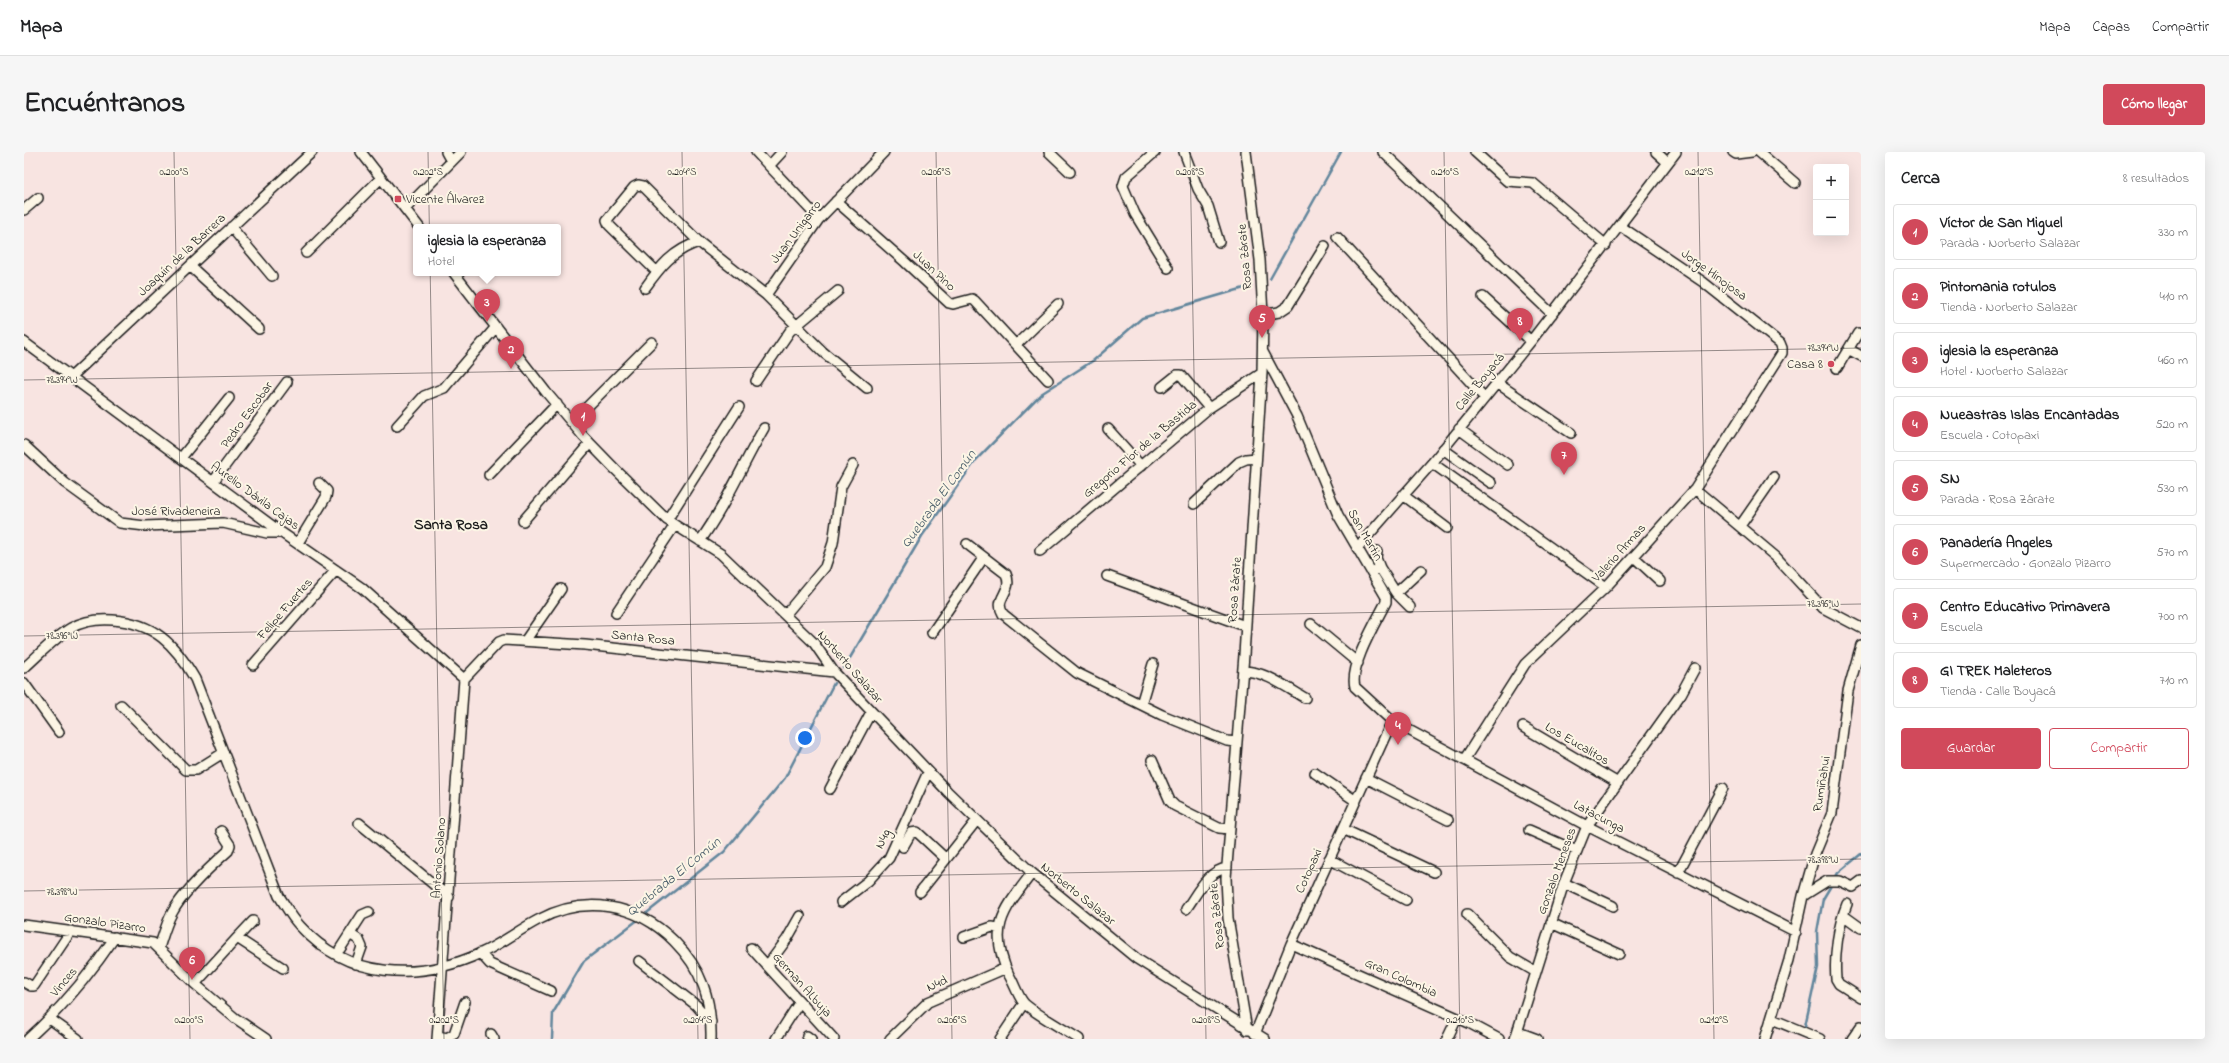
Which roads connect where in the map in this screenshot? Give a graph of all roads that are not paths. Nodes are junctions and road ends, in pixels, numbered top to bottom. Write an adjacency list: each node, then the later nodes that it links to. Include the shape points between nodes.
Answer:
1 (312, 152): 32 (street, Joaquín de la Barrera)
2 (361, 152): 23 (street)
3 (446, 152): 19 (street)
4 (461, 152): 19 (street)
5 (756, 152): 21 (street)
6 (782, 152): 21 (street)
7 (884, 152): 26 (street, Juan Unigarro)
8 (1048, 152): 22 (street)
9 (1155, 152): 40 (street, via 1126,177 1123,186 1135,214)
10 (1184, 152): 35 (street, via 1208,206)
11 (1246, 152): 50 (street, Rosa Zárate, via 1260,260)
12 (1383, 152): 49 (street)
13 (1475, 152): 36 (street, via 1507,181 1535,185)
14 (1656, 152): 20 (street)
15 (1676, 152): 20 (street, Calle Boyacá)
16 (1733, 152): 17 (street)
17 (1752, 152)
18 (1759, 152): 24 (street)
19 (452, 161): 27 (street)
20 (1667, 162): 31 (street, Calle Boyacá)
21 (770, 165): 29 (street)
22 (1070, 172)
23 (381, 178): 27 (street); 38 (street)
24 (1795, 183)
25 (38, 198): 28 (street)
26 (836, 201): 29 (street, Juan Unigarro); 58 (street, Juan Pino, via 949,303 972,299)
27 (405, 209): 30 (street)
28 (24, 210)
29 (819, 219): 46 (street, Juan Unigarro)
30 (417, 224)
31 (1620, 226): 36 (street, Calle Boyacá); 61 (street, Jorge Hinojosa, via 1703,282 1742,312 1780,344)
32 (231, 227): 39 (street, Joaquín de la Barrera); 42 (street)
33 (1337, 237): 72 (street)
34 (698, 242): 41 (street, via 680,249); 41 (street, via 643,186 634,187 607,220 609,225); 46 (street)
35 (1219, 242)
36 (1606, 245): 49 (street, Calle Boyacá)
37 (1325, 246): 50 (street, via 1288,306 1279,312)
38 (306, 253)
39 (190, 266): 53 (street); 65 (street, Joaquín de la Barrera)
40 (1168, 268)
41 (657, 272): 44 (street)
42 (272, 276)
43 (456, 276): 52 (street, Norberto Salazar)
44 (645, 288)
45 (838, 291): 51 (street)
46 (766, 295): 51 (street)
47 (1483, 297): 55 (street)
48 (1058, 304): 58 (street)
49 (1552, 314): 55 (street, Calle Boyacá)
50 (1263, 315): 60 (street, Rosa Zárate)
51 (795, 326): 67 (street); 71 (street)
52 (496, 327): 74 (street, Norberto Salazar); 78 (street, via 444,388 424,396)
53 (259, 330)
54 (1858, 333): 59 (street)
55 (1531, 341): 69 (street, Calle Boyacá)
56 (24, 342): 65 (street, Aurelio Dávila Cajas)
57 (652, 342): 77 (street)
58 (1016, 345): 66 (street, Juan Pino)
59 (1850, 350): 62 (street); 63 (street)
60 (1262, 351): 64 (street, Rosa Zárate); 108 (street, San Martin, via 1297,416 1338,515)
61 (1782, 353): 97 (street, Valerio Armas)
62 (1861, 356)
63 (1837, 368)
64 (1262, 373): 76 (street, Gregorio Flor de la Bastida); 87 (street, Rosa Zárate)
65 (71, 377): 86 (street, Aurelio Dávila Cajas)
66 (1048, 380)
67 (756, 381)
68 (287, 382): 94 (street, Pedro Escobar)
69 (1497, 382): 72 (street, Calle Boyacá); 82 (street)
70 (1162, 387): 76 (street, via 1179,374)
71 (867, 388)
72 (1484, 397): 81 (street, Calle Boyacá)
73 (229, 398): 86 (street)
74 (557, 404): 77 (street, Norberto Salazar); 92 (street)
75 (739, 407): 101 (street)
76 (1209, 408): 90 (street, Gregorio Flor de la Bastida)
77 (572, 422): 83 (street, Norberto Salazar)
78 (397, 426)
79 (764, 428): 105 (street, via 742,465 727,500)
80 (1108, 429): 90 (street)
81 (1459, 430): 85 (street, Calle Boyacá); 91 (street)
82 (1571, 433)
83 (590, 443): 100 (street); 101 (street, Norberto Salazar)
84 (24, 445): 104 (street, José Rivadeneira, via 66,483 120,522 145,526 223,523 267,533)
85 (1443, 449): 88 (street, Calle Boyacá); 96 (street)
86 (180, 458): 94 (street, Aurelio Dávila Cajas)
87 (1256, 458): 99 (street, via 1246,458 1239,462); 125 (street, Rosa Zárate)
88 (1432, 463): 98 (street, Calle Boyacá); 118 (street)
89 (853, 465): 123 (street, via 841,488 833,543 825,566)
90 (1140, 466): 109 (street, Gregorio Flor de la Bastida)
91 (1508, 466)
92 (489, 475)
93 (1774, 477): 102 (street)
94 (213, 482): 104 (street, Aurelio Dávila Cajas)
95 (319, 483): 106 (street, via 327,491 326,497)
96 (1491, 483)
97 (1695, 488): 102 (street); 112 (street, Valerio Armas)
98 (1403, 495): 103 (street); 108 (street, Calle Boyacá)
99 (1194, 504)
100 (523, 521)
101 (671, 522): 105 (street, Norberto Salazar); 122 (street)
102 (1740, 526): 126 (street, via 1776,557 1823,608)
103 (1447, 528)
104 (282, 533): 106 (street, Aurelio Dávila Cajas)
105 (700, 541): 123 (street, Norberto Salazar, via 721,554)
106 (298, 543): 113 (street, Aurelio Dávila Cajas)
107 (967, 544): 111 (street)
108 (1357, 548): 114 (street, San Martin)
109 (1040, 551)
110 (1377, 551): 114 (street)
111 (984, 557): 127 (street); 140 (street, via 1006,574 1008,579 1007,590 999,608 1003,614 1078,673)
112 (1634, 557): 117 (street); 118 (street, Valerio Armas)
113 (336, 570): 132 (street, Felipe Fuertes); 137 (street, Aurelio Dávila Cajas, via 362,588)
114 (1376, 570): 120 (street); 130 (street, San Martin, via 1386,602)
115 (1421, 570): 120 (street)
116 (1107, 576): 125 (street)
117 (1660, 581)
118 (1606, 587): 149 (street, Valerio Armas, via 1525,664)
119 (561, 589): 128 (street)
120 (1396, 593): 121 (street)
121 (1410, 607)
122 (616, 613)
123 (785, 615): 136 (street, Norberto Salazar, via 814,643)
124 (1312, 624): 130 (street)
125 (1245, 626): 135 (street, Rosa Zárate)
126 (1861, 628)
127 (932, 633)
128 (525, 641): 136 (street, Santa Rosa); 137 (street, Santa Rosa, via 499,642)
129 (1861, 645): 176 (street, Rumiñahui, via 1848,691 1832,813 1815,854)
130 (1358, 663): 143 (street, San Martin, via 1353,675 1355,687)
131 (1153, 664): 140 (street)
132 (253, 665)
133 (24, 668): 147 (street, via 71,628 85,622 104,619 141,624 165,639 186,664 195,679)
134 (1695, 668): 153 (street, Gonzalo Meneses, via 1681,694)
135 (1243, 671): 139 (street, via 1263,674); 146 (street, Rosa Zárate)
136 (834, 672): 142 (street, Norberto Salazar)
137 (464, 679): 177 (street, Antonio Solano)
138 (24, 683): 145 (street)
139 (1305, 698)
140 (1141, 704): 146 (street, via 1227,741)
141 (121, 705): 147 (street, via 186,770 196,770)
142 (871, 712): 150 (street, Norberto Salazar); 155 (street)
143 (1392, 721): 149 (street, Latacunga); 152 (street, Cotopaxi)
144 (1523, 727): 153 (street, Los Eucalitos)
145 (59, 732)
146 (1237, 742): 161 (street, Rosa Zárate)
147 (223, 753): 205 (street, via 271,876 289,912 312,938)
148 (1152, 760): 161 (street, via 1170,801 1175,806 1219,828)
149 (1464, 760): 160 (street, Latacunga)
150 (928, 772): 157 (street, Norberto Salazar); 179 (street, N4g, via 889,858 868,881)
151 (1315, 773): 156 (street)
152 (1366, 778): 156 (street, Cotopaxi); 158 (street)
153 (1618, 783): 160 (street, Gonzalo Meneses)
154 (1723, 788): 172 (street)
155 (830, 789)
156 (1356, 801): 162 (street, Cotopaxi)
157 (977, 820): 167 (street); 171 (street, Norberto Salazar)
158 (1448, 820)
159 (359, 823): 177 (street)
160 (1588, 826): 166 (street, Gonzalo Meneses); 172 (street, Latacunga)
161 (1230, 829): 169 (street, Rosa Zárate)
162 (1343, 829): 168 (street, Cotopaxi); 170 (street)
163 (1529, 830): 166 (street)
164 (221, 831): 199 (street, via 230,845 228,851 197,881 173,911 166,923)
165 (903, 847): 167 (street, via 912,833 917,832)
166 (1577, 851): 174 (street, Gonzalo Meneses)
167 (946, 859): 175 (street)
168 (1329, 859): 178 (street); 198 (street, Cotopaxi)
169 (1227, 868): 182 (street, via 1211,875); 223 (street, Rosa Zárate, via 1228,918)
170 (1434, 872)
171 (1032, 873): 190 (street, via 1011,900); 223 (street, Norberto Salazar, via 1137,959)
172 (1678, 873): 193 (street, Latacunga)
173 (1861, 882): 176 (street, via 1853,887 1835,881 1822,883)
174 (1564, 883): 181 (street); 188 (street, Gonzalo Meneses)
175 (920, 892)
176 (1803, 896): 193 (street, Rumiñahui)
177 (449, 897): 206 (street, Antonio Solano)
178 (1406, 900)
179 (841, 902)
180 (1847, 904): 185 (street)
181 (1613, 906)
182 (1186, 909)
183 (369, 912): 194 (street, via 362,915)
184 (1467, 914): 210 (street, via 1510,957)
185 (1842, 915): 191 (street); 214 (street, via 1836,979 1839,984)
186 (800, 916): 207 (street)
187 (253, 921): 197 (street)
188 (1551, 923): 203 (street); 210 (street, Gonzalo Meneses)
189 (24, 925): 192 (street, Gonzalo Pizarro)
190 (998, 928): 196 (street, via 992,927); 209 (street)
191 (1861, 928)
192 (71, 931): 195 (street, Gonzalo Pizarro); 211 (street, via 34,986)
193 (1796, 932): 220 (street, Rumiñahui)
194 (350, 934): 201 (street); 205 (street, via 359,940 362,947)
195 (115, 937): 199 (street, Gonzalo Pizarro, via 147,941); 219 (street, Vinces, via 100,960)
196 (964, 937)
197 (236, 938): 208 (street); 212 (street)
198 (1291, 944): 218 (street, Gran Colombia); 223 (street, Cotopaxi)
199 (160, 948): 212 (street, Gonzalo Pizarro)
200 (751, 948): 207 (street, German ALbuja)
201 (340, 949)
202 (480, 954): 206 (street); 213 (street, via 490,964); 221 (street, via 554,912 589,906 621,908 648,920 683,950 706,990)
203 (1619, 954)
204 (639, 961): 221 (street, via 696,1005)
205 (356, 964): 206 (street, via 407,973)
206 (443, 966): 225 (street, Antonio Solano)
207 (767, 966): 216 (street, German ALbuja)
208 (283, 968)
209 (1006, 968): 217 (street); 232 (street, N4d, via 928,1002)
210 (1536, 972): 224 (street, Gonzalo Meneses)
211 (27, 984)
212 (195, 984): 228 (street, Gonzalo Pizarro, via 235,1018)
213 (551, 991)
214 (1861, 998)
215 (465, 1002): 225 (street, via 454,1034 447,1038)
216 (799, 1003): 230 (street); 231 (street, German ALbuja)
217 (1024, 1003): 233 (street); 234 (street)
218 (1457, 1018): 236 (street); 237 (street, Gran Colombia)
219 (50, 1019): 226 (street, Vinces); 227 (street)
220 (1772, 1019): 239 (street, Rumiñahui); 240 (street)
221 (711, 1022): 229 (street)
222 (1861, 1026): 241 (street)
223 (1251, 1032): 235 (street, Norberto Salazar)
224 (1516, 1035): 238 (street)
225 (438, 1037)
226 (28, 1039)
227 (78, 1039)
228 (266, 1039)
229 (711, 1039)
230 (776, 1039)
231 (834, 1039)
232 (890, 1039)
233 (1000, 1039)
234 (1079, 1039)
235 (1265, 1039)
236 (1447, 1039)
237 (1499, 1039)
238 (1537, 1039)
239 (1765, 1039)
240 (1820, 1039)
241 (1852, 1039)

